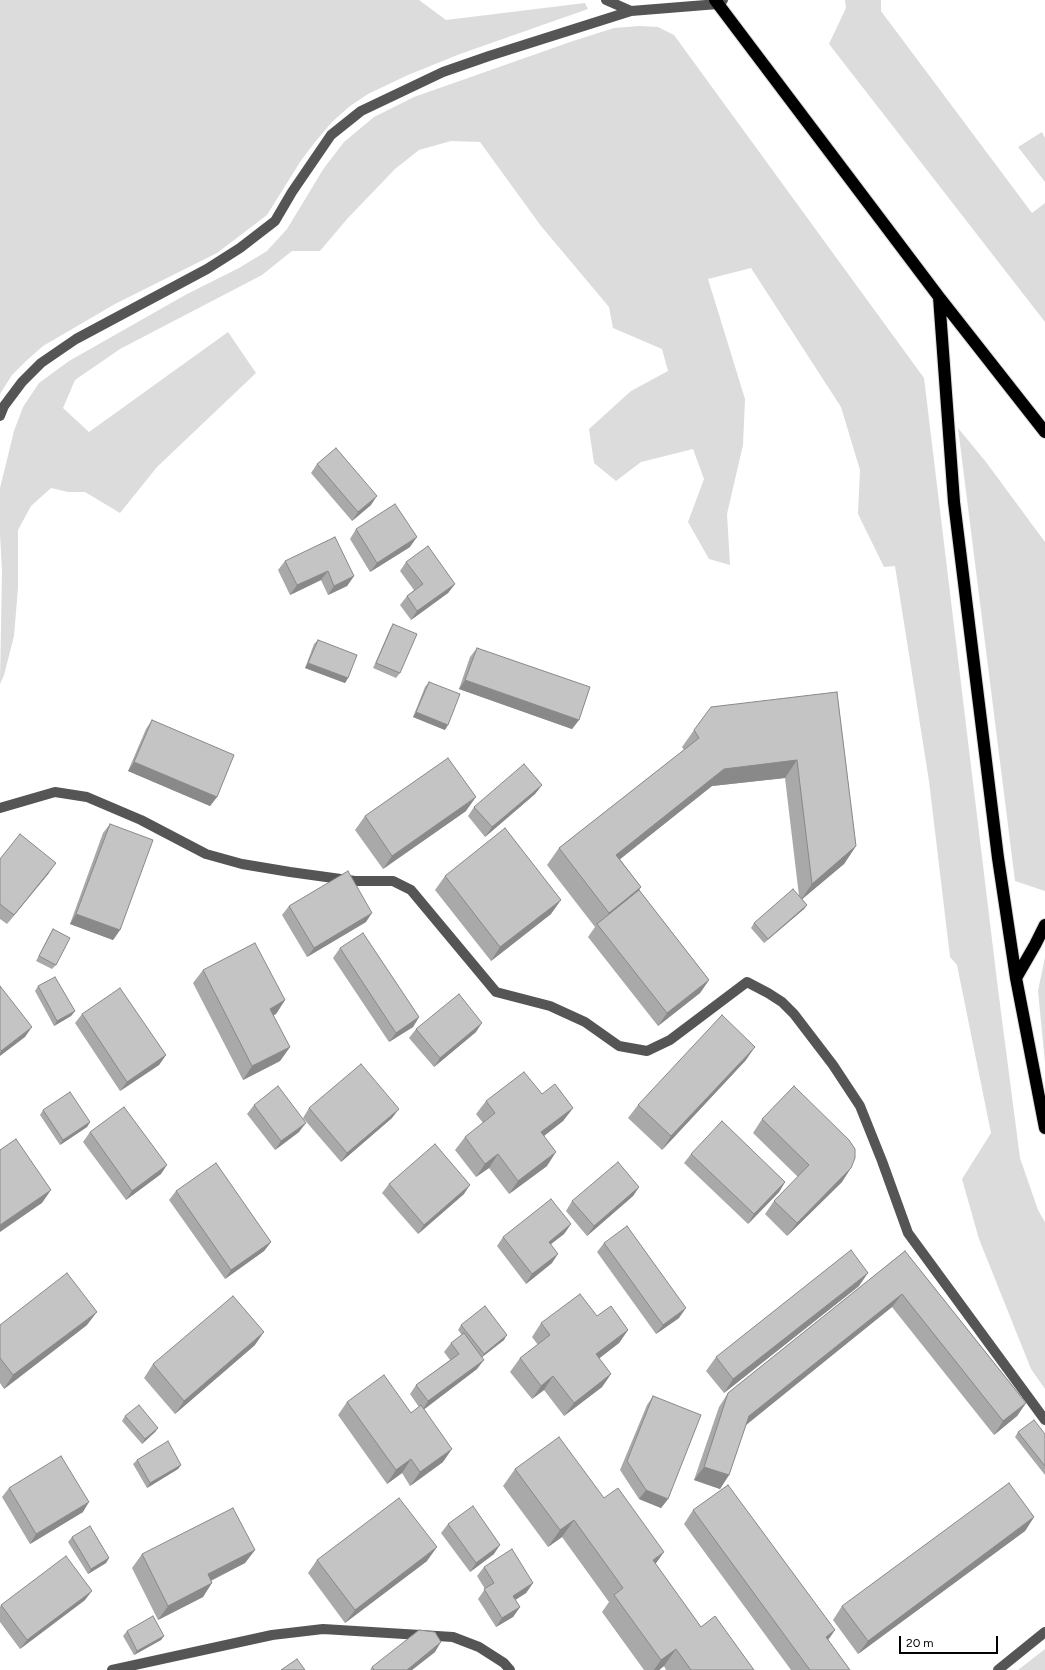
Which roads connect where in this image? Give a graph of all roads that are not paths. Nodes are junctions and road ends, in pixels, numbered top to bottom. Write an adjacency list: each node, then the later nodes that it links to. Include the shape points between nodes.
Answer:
1 (606, 0): 3 (street)
2 (719, 1): 3 (street); 4 (highway)
3 (631, 11): 5 (street, via 444,72 361,111 331,135 275,221 208,269 76,339 41,363 22,382 4,406)
4 (939, 297): 6 (highway); 9 (highway, via 954,502 998,858)
5 (0, 416)
6 (1045, 432)
7 (0, 808): 11 (street, via 55,792 87,796 141,820 206,854 242,864 355,881 393,881 411,890 496,992 550,1006 585,1022 619,1046 647,1051 670,1040 747,982 768,993 794,1014 860,1106 908,1233)
8 (1045, 925): 9 (highway)
9 (1016, 978): 10 (highway)
10 (1045, 1128)
11 (1045, 1420)
12 (1045, 1632): 15 (street)
13 (112, 1670): 14 (street, via 272,1635 322,1629 453,1637 479,1647)
14 (510, 1670)
15 (998, 1670)

